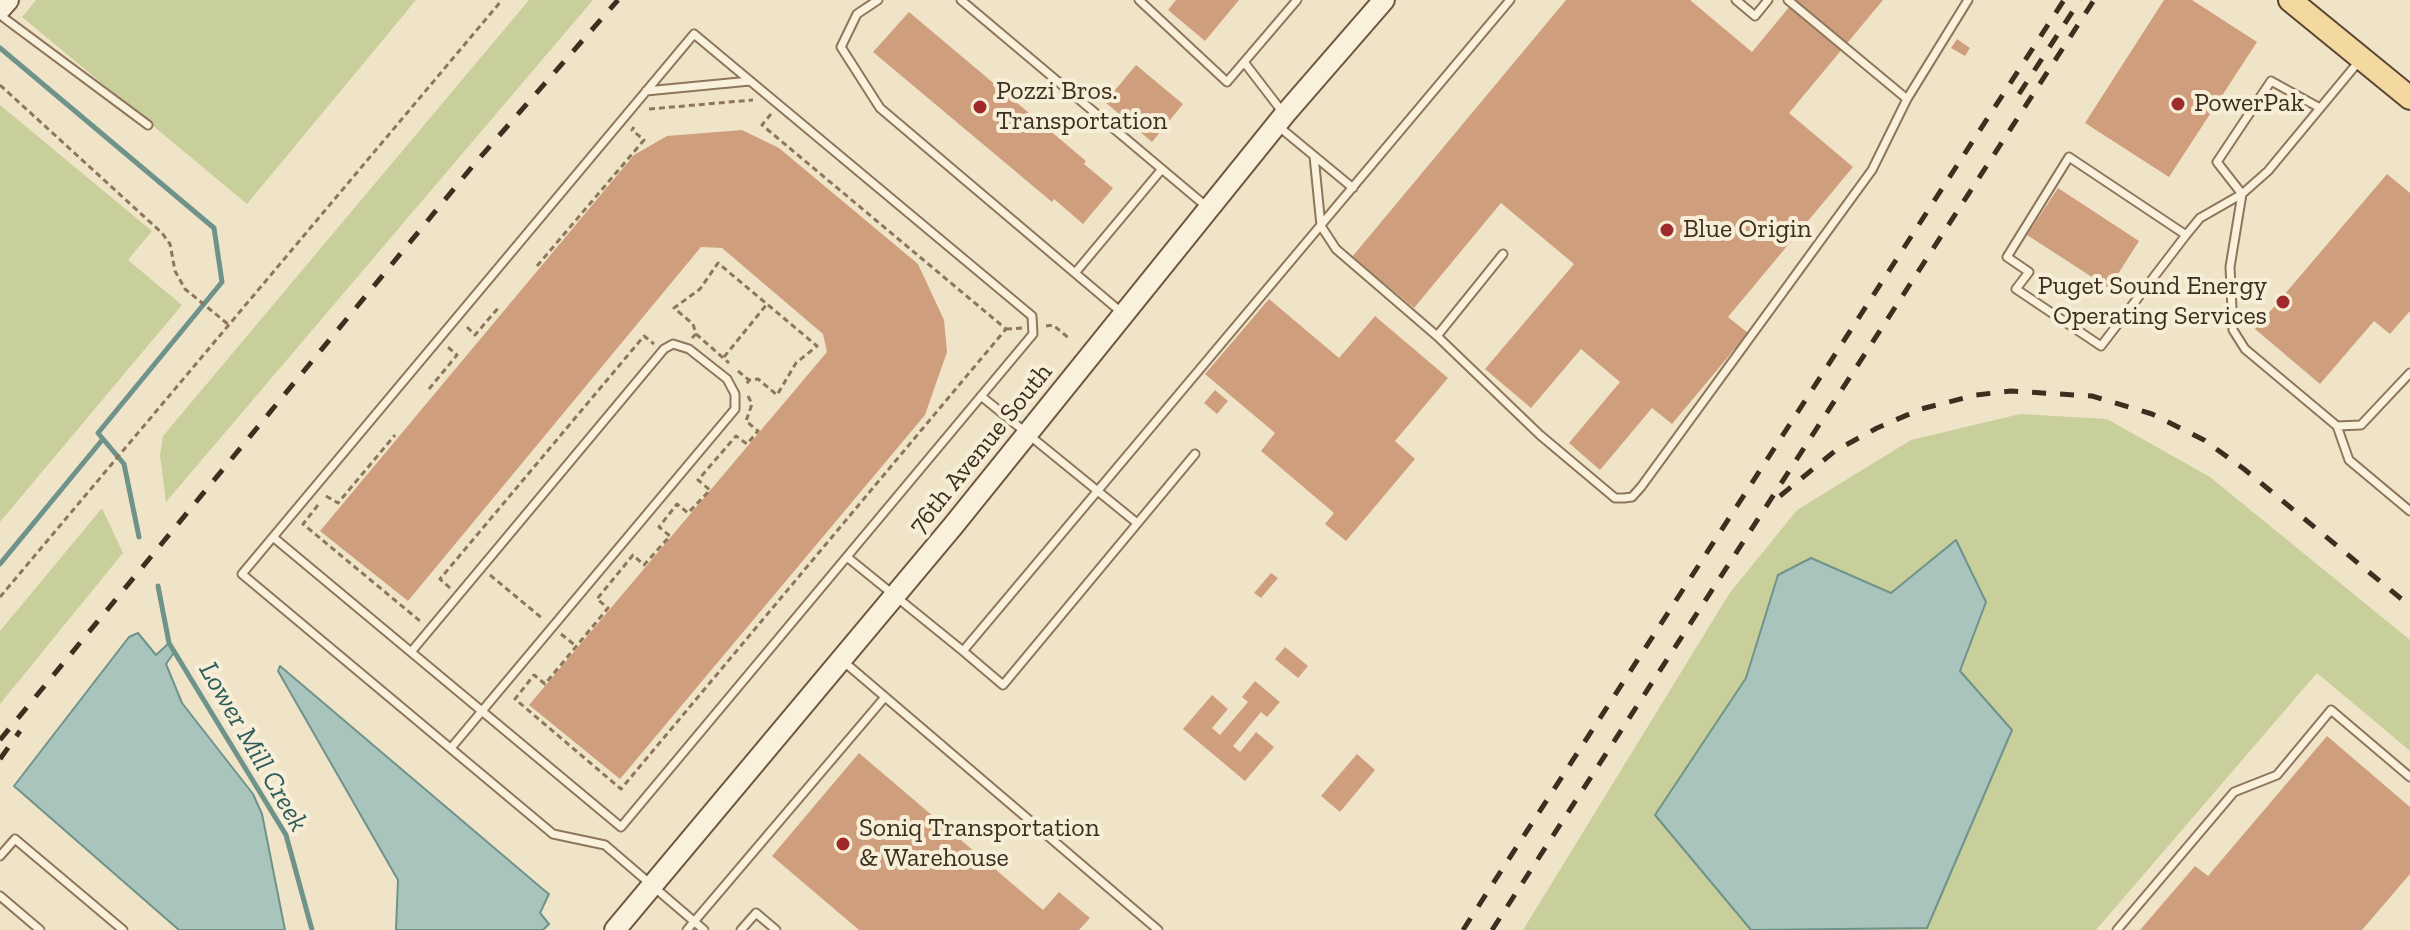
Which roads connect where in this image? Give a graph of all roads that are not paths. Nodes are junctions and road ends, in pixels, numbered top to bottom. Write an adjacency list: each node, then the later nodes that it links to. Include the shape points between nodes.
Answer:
1 (8, 0): 13 (street)
2 (878, 0): 31 (lane, via 857,14 841,47 880,108)
3 (961, 0): 24 (lane)
4 (1139, 0): 15 (lane, via 1227,82)
5 (1297, 0): 15 (lane)
6 (1384, 0): 21 (street, 76th Avenue South)
7 (1510, 0): 25 (lane)
8 (1736, 0): 9 (lane, via 1755,16)
9 (1768, 0)
10 (1788, 0): 19 (lane)
11 (1968, 0): 19 (lane)
12 (2290, 0): 14 (main road)
13 (0, 12): 22 (lane)
14 (2362, 58): 18 (main road); 20 (lane)
15 (1244, 62): 21 (lane)
16 (750, 81): 17 (lane); 17 (lane, via 694,34); 35 (lane, via 1032,316 1033,334)
17 (646, 91): 42 (lane)
18 (2410, 98)
19 (1907, 99): 33 (lane, via 1872,170 1632,497 1615,498 1499,399)
20 (2320, 108): 26 (lane); 26 (lane, via 2271,81 2217,162)
21 (1281, 120): 23 (lane); 27 (street, 76th Avenue South)
22 (148, 125)
23 (1314, 156): 25 (lane); 28 (lane)
24 (1162, 169): 27 (lane); 31 (lane)
25 (1353, 188): 28 (lane)
26 (2242, 194): 29 (lane, via 2200,218); 36 (lane, via 2230,267 2233,330 2245,349)
27 (1209, 209): 32 (street, 76th Avenue South)
28 (1321, 226): 33 (lane, via 1352,267); 39 (lane)
29 (2186, 235): 29 (lane, via 2069,157 2007,257 2029,272 2016,289 2101,346)
30 (1503, 254): 33 (lane)
31 (1075, 273): 32 (lane)
32 (1123, 314): 37 (street, 76th Avenue South)
33 (1437, 336)
34 (2410, 373): 36 (lane, via 2361,425)
35 (981, 396): 37 (lane); 43 (lane)
36 (2337, 426): 40 (lane, via 2349,460)
37 (1027, 434): 39 (lane); 44 (street, 76th Avenue South)
38 (1195, 454): 41 (lane)
39 (1098, 491): 41 (lane); 45 (lane)
40 (2410, 511)
41 (1137, 523): 45 (lane, via 1003,685)
42 (273, 537): 46 (lane); 50 (lane, via 242,574)
43 (847, 557): 44 (lane); 49 (lane, via 621,827)
44 (894, 597): 45 (lane); 47 (street, 76th Avenue South)
45 (963, 651)
46 (411, 652): 49 (lane); 49 (lane, via 664,349 673,344 689,349 727,379 735,409)
47 (842, 660): 48 (lane); 53 (street, 76th Avenue South)
48 (885, 697): 55 (lane); 63 (lane)
49 (482, 711): 50 (lane)
50 (451, 748): 53 (lane, via 553,834 605,845)
51 (2410, 777): 64 (lane, via 2331,710 2277,775 2234,792)
52 (0, 856): 57 (lane, via 15,839)
53 (652, 886): 55 (lane); 58 (street, 76th Avenue South)
54 (0, 896): 56 (lane)
55 (694, 922): 59 (lane); 60 (lane)
56 (40, 930)
57 (123, 930)
58 (615, 930)
59 (687, 930)
60 (704, 930)
61 (741, 930): 62 (lane, via 756,913)
62 (776, 930)
63 (1158, 930)
64 (2117, 930)

